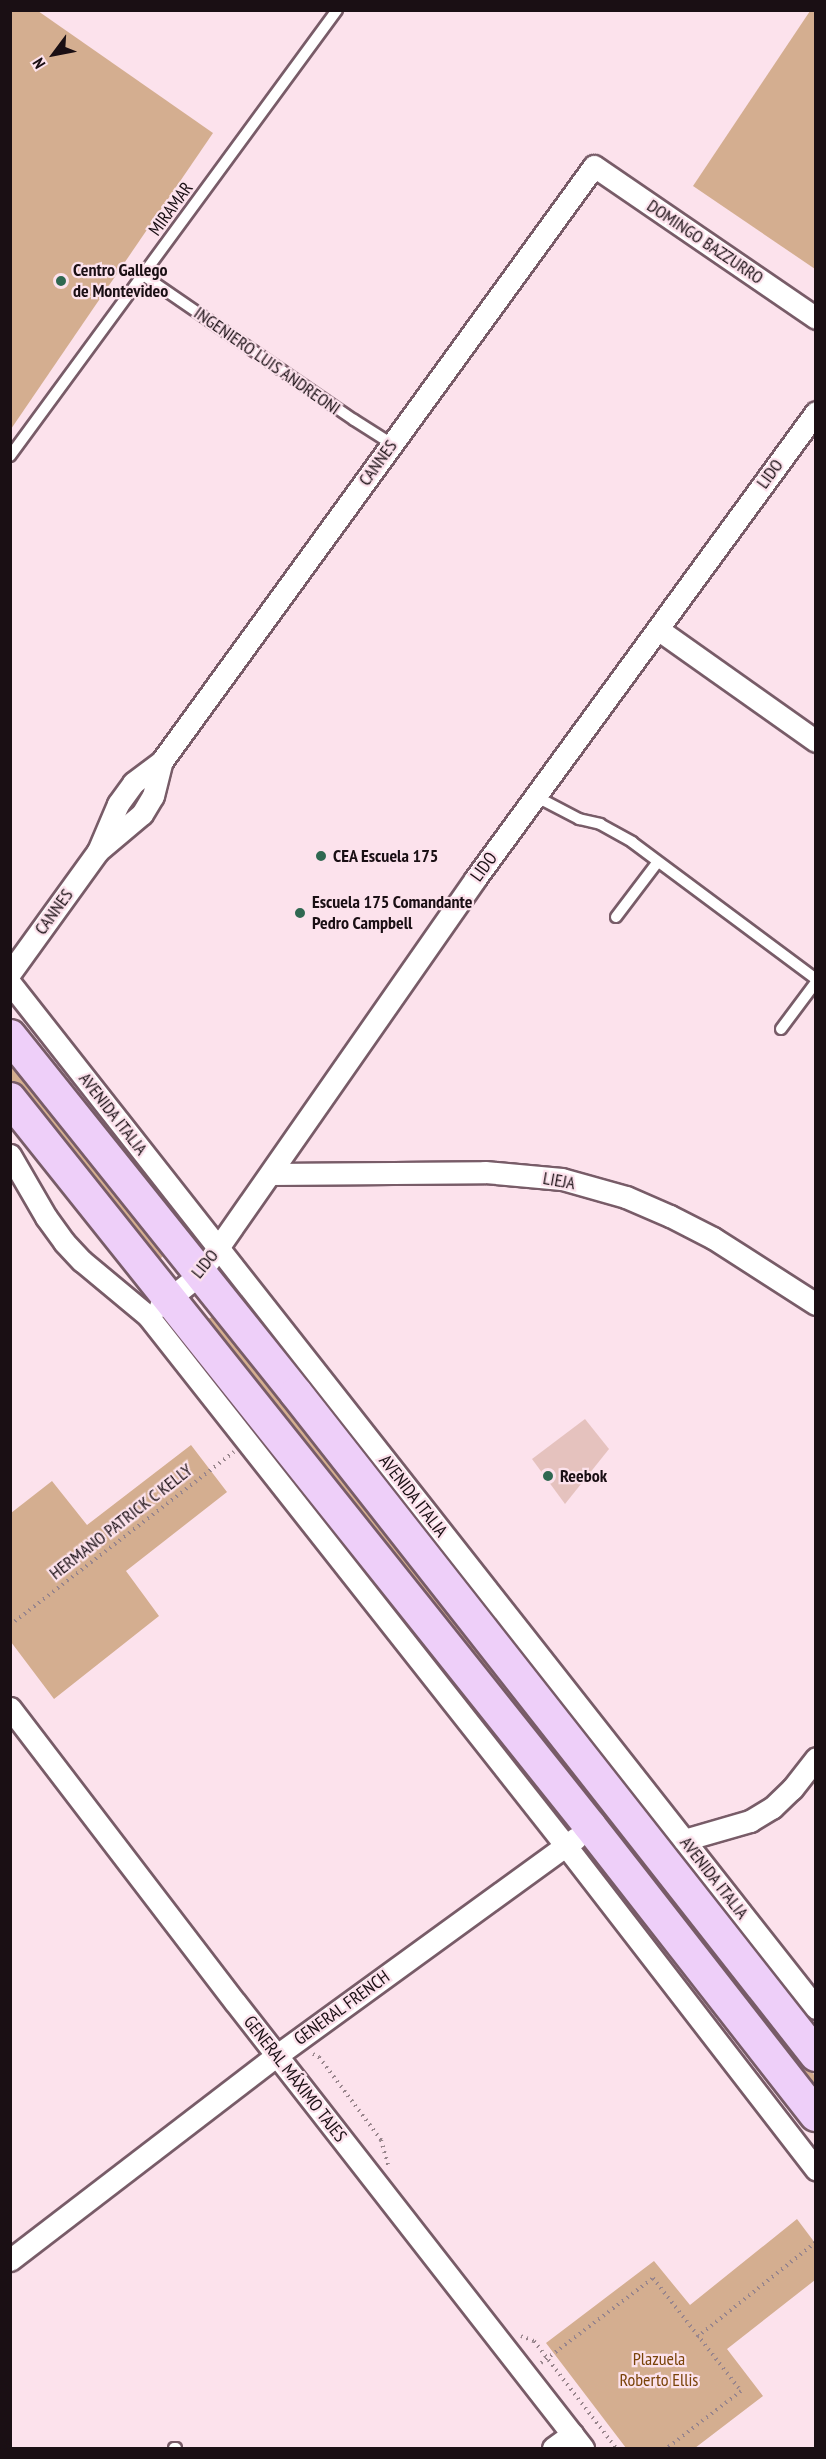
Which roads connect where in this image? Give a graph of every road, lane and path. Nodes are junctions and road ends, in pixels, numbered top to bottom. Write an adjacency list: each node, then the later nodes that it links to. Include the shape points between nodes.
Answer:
1 (337, 10): 3 (lane, MIRAMAR)
2 (594, 166): 4 (street, DOMINGO BAZZURRO); 6 (street, CANNES)
3 (143, 275): 6 (lane, INGENIERO LUIS ANDREONI); 7 (lane, MIRAMAR)
4 (816, 318)
5 (816, 412): 8 (street, LIDO)
6 (392, 444): 13 (street, CANNES, via 162,761 153,796 142,814 98,851)
7 (10, 456)
8 (659, 630): 9 (street); 10 (street, LIDO)
9 (816, 741)
10 (535, 796): 11 (lane, via 579,819 600,824 632,842); 20 (street, LIDO)
11 (657, 863): 12 (lane); 14 (lane)
12 (616, 917)
13 (10, 973)
14 (816, 981): 16 (lane)
15 (10, 983): 21 (street, AVENIDA ITALIA)
16 (781, 1029)
17 (10, 1036): 22 (main road, AVENIDA ITALIA)
18 (10, 1099): 24 (main road)
19 (10, 1155): 24 (street, via 46,1217 82,1261)
20 (272, 1174): 21 (street, LIDO); 23 (street, LIEJA, via 484,1172 562,1179 626,1197 670,1216)
21 (218, 1249): 22 (street, LIDO); 30 (street, AVENIDA ITALIA)
22 (199, 1275): 24 (street, LIDO); 34 (main road, AVENIDA ITALIA)
23 (816, 1304)
24 (159, 1307): 25 (street); 29 (main road)
25 (248, 1440): 26 (path, HERMANO PATRICK C KELLY); 31 (street)
26 (10, 1625)
27 (10, 1708): 35 (street, GENERAL MÁXIMO TAJES)
28 (816, 1758): 30 (street, via 772,1808 750,1821)
29 (590, 1826): 31 (street, GENERAL FRENCH); 36 (main road)
30 (684, 1840): 32 (street, AVENIDA ITALIA)
31 (566, 1846): 35 (street, GENERAL FRENCH); 37 (street)
32 (816, 2008)
33 (309, 2052): 38 (path, via 319,2057 381,2140 388,2165)
34 (816, 2055)
35 (276, 2056): 40 (street, GENERAL FRENCH); 44 (street, GENERAL MÁXIMO TAJES)
36 (816, 2115)
37 (816, 2170)
38 (395, 2174)
39 (816, 2242): 42 (path)
40 (10, 2260)
41 (517, 2335): 43 (path, via 534,2341)
42 (698, 2337): 43 (path, via 653,2278); 48 (path, via 741,2391)
43 (547, 2358): 44 (path); 47 (path)
44 (525, 2374): 45 (street, GENERAL MÁXIMO TAJES)
45 (577, 2441): 46 (street)
46 (553, 2448)
47 (616, 2448)
48 (667, 2448)

